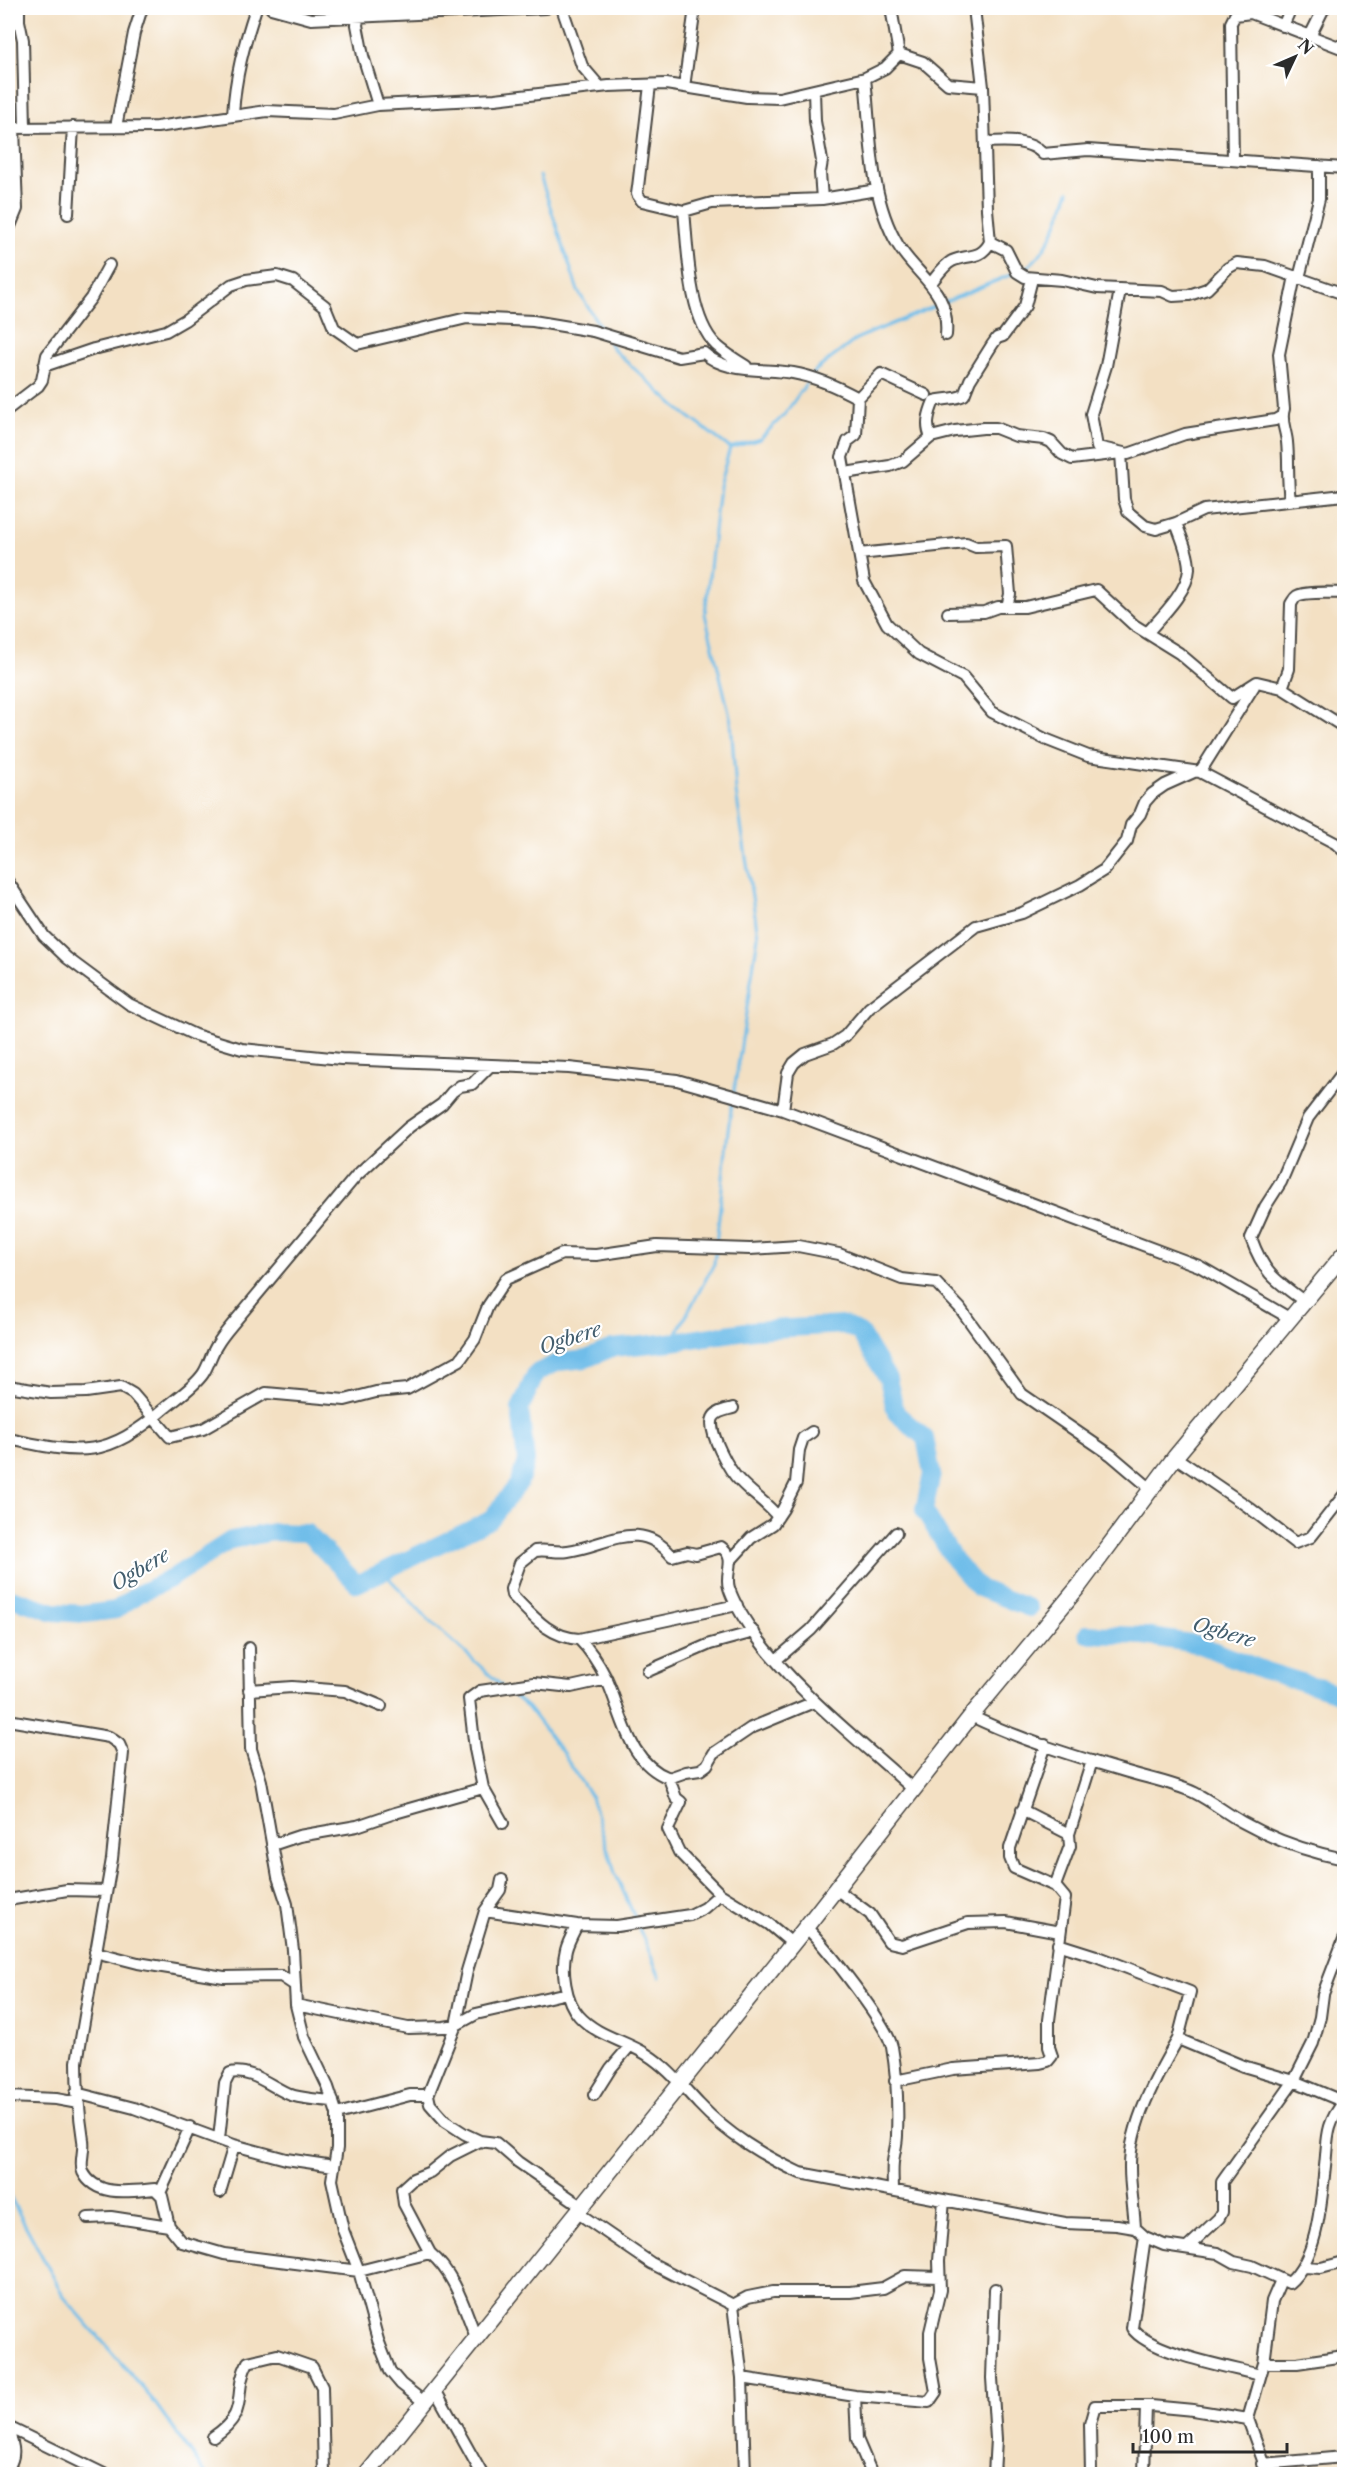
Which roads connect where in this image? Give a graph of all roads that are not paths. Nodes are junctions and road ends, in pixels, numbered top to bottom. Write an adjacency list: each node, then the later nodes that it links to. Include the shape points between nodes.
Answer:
1 (19, 8): 25 (street, via 23,40)
2 (142, 8): 27 (street)
3 (256, 8): 24 (street, via 240,54)
4 (271, 8): 12 (street, via 311,18)
5 (546, 8): 12 (street)
6 (562, 8): 19 (street, via 582,66)
7 (695, 8): 20 (street)
8 (891, 8): 16 (street)
9 (974, 8): 21 (street)
10 (1291, 8): 13 (street)
11 (1324, 8): 14 (street)
12 (360, 12): 23 (street, via 357,25 363,56)
13 (1283, 26): 14 (street); 29 (street, via 1251,13 1235,15 1231,23)
14 (1310, 36): 15 (street)
15 (1344, 49)
16 (899, 54): 17 (street, via 885,68); 21 (street, via 923,62 948,84)
17 (865, 78): 22 (street); 32 (street)
18 (650, 85): 19 (street); 20 (street); 34 (street, via 637,194 642,201)
19 (600, 87): 23 (street, via 495,99)
20 (684, 87): 22 (street, via 779,98)
21 (983, 87): 28 (street)
22 (814, 91): 33 (street)
23 (378, 105): 24 (street, via 334,114 267,111)
24 (233, 116): 27 (street, via 157,128)
25 (16, 127): 26 (street); 36 (street, via 17,209)
26 (73, 127): 27 (street); 35 (street)
27 (116, 127)
28 (986, 142): 29 (street, via 1026,143 1043,154 1088,150); 37 (street)
29 (1233, 160): 30 (street)
30 (1319, 166): 31 (street); 39 (street, via 1319,199)
31 (1344, 168)
32 (878, 190): 33 (street); 41 (street, via 898,246)
33 (822, 199): 34 (street, via 712,203)
34 (684, 211): 46 (street, via 696,304 704,328 715,344)
35 (68, 214)
36 (8, 231)
37 (990, 242): 40 (street, via 1006,250 1017,272); 41 (street, via 982,253 947,265)
38 (109, 265): 45 (street, via 91,298 47,355)
39 (1297, 277): 42 (street, via 1265,266 1237,263 1207,289 1189,295); 43 (street); 50 (street, via 1279,354 1284,409)
40 (1032, 279): 42 (street); 51 (street, via 1024,306 992,345 964,395 934,401 928,421)
41 (932, 283): 44 (street, via 945,311)
42 (1120, 290): 52 (street, via 1106,366 1091,414 1097,447)
43 (1344, 294)
44 (946, 335)
45 (44, 366): 46 (street, via 166,331 231,285 278,276 293,281 325,306 334,328 357,344 467,318 533,321 593,331 679,357 704,353 720,364); 49 (street, via 38,386)
46 (750, 368): 48 (street, via 795,373 836,386)
47 (926, 395): 48 (street, via 881,374)
48 (858, 398): 53 (street, via 856,435 843,451)
49 (8, 409)
50 (1281, 416): 52 (street, via 1185,434 1150,448); 55 (street, via 1287,441)
51 (931, 437): 52 (street, via 996,428 1016,436 1044,439 1072,459); 53 (street, via 897,464)
52 (1121, 453): 56 (street, via 1128,512 1145,526 1156,529)
53 (845, 473): 57 (street)
54 (1344, 495): 55 (street)
55 (1290, 500): 56 (street, via 1204,510)
56 (1176, 523): 61 (street, via 1187,557 1187,577 1178,596)
57 (859, 554): 59 (street, via 966,543 976,547 1006,546 1010,594); 65 (street, via 864,581 888,624 919,654 963,677 992,712 1088,756)
58 (1344, 593): 63 (street, via 1308,594 1294,599 1289,669)
59 (1007, 607): 60 (street); 61 (street, via 1025,608 1096,590)
60 (948, 613)
61 (1147, 633): 62 (street, via 1179,653 1232,698)
62 (1257, 682): 63 (street); 65 (street)
63 (1282, 688): 64 (street)
64 (1344, 727)
65 (1200, 772): 66 (street); 70 (street, via 1180,777 1152,794 1131,825 1127,842 1104,870 1022,913 976,926 869,1008 845,1036 805,1054 788,1073)
66 (1344, 851)
67 (8, 882): 68 (street, via 44,936 67,958 129,1004 195,1035 242,1049 341,1059)
68 (490, 1066): 70 (street, via 569,1068 677,1080); 76 (street, via 472,1084 452,1092 356,1176 231,1326 202,1375)
69 (1344, 1071): 72 (street, via 1308,1118 1281,1182 1251,1238 1262,1264)
70 (783, 1110): 73 (street, via 1199,1266)
71 (1344, 1254): 72 (main road)
72 (1305, 1302): 73 (main road)
73 (1291, 1319): 79 (main road)
74 (8, 1386): 76 (street, via 51,1393 120,1387 133,1394)
75 (733, 1408): 83 (street, via 715,1415 711,1426 723,1456 738,1480)
76 (155, 1417): 78 (street, via 124,1440 105,1447 54,1450); 80 (street, via 170,1437 203,1429 266,1393 345,1400 407,1389 460,1360 506,1279 562,1254 596,1255 657,1246 798,1246 839,1254 902,1279 936,1283 960,1308 1022,1395 1111,1455)
77 (812, 1432): 83 (street, via 803,1438 795,1483)
78 (8, 1439)
79 (1175, 1457): 80 (main road); 82 (street, via 1295,1543 1311,1537)
80 (1151, 1489): 96 (main road, via 1079,1587)
81 (1344, 1495): 82 (street)
82 (1340, 1509)
83 (778, 1517): 85 (street)
84 (896, 1533): 90 (street, via 811,1630)
85 (731, 1560): 86 (street, via 728,1586); 88 (street, via 721,1547 672,1556 651,1537 634,1534 566,1552 535,1551 520,1563 512,1595 544,1628 566,1639)
86 (737, 1605): 87 (street); 88 (street)
87 (753, 1632): 90 (street); 91 (street, via 711,1644)
88 (579, 1639): 92 (street)
89 (249, 1648): 93 (street)
90 (776, 1660): 94 (street)
91 (648, 1671)
92 (607, 1679): 100 (street, via 636,1752 658,1774); 101 (street, via 571,1688 534,1683 480,1691 469,1699)
93 (249, 1690): 95 (street, via 292,1687 345,1691); 106 (street, via 251,1749)
94 (814, 1702): 100 (street, via 751,1728 714,1753 700,1770); 102 (street)
95 (381, 1706)
96 (971, 1716): 98 (street, via 1013,1736); 102 (main road)
97 (8, 1720): 111 (street, via 109,1737 119,1744 123,1753)
98 (1045, 1745): 99 (street); 103 (street)
99 (1092, 1761): 105 (street); 107 (street, via 1195,1793 1284,1842)
100 (669, 1778): 112 (street, via 681,1802 669,1824 672,1839 679,1852)
101 (483, 1788): 104 (street); 106 (street, via 357,1826)
102 (914, 1790): 110 (main road)
103 (1022, 1810): 105 (street); 109 (street, via 1010,1848 1014,1868)
104 (503, 1823)
105 (1069, 1834): 109 (street, via 1070,1846)
106 (272, 1845): 122 (street, via 287,1904)
107 (1344, 1859)
108 (502, 1880): 114 (street, via 500,1890)
109 (1055, 1886): 117 (street, via 1065,1898)
110 (836, 1889): 116 (main road); 117 (street, via 870,1914 894,1944 902,1945 968,1923 1006,1922)
111 (106, 1891): 113 (street, via 67,1890); 121 (street)
112 (720, 1894): 115 (street, via 690,1916 617,1926); 119 (street)
113 (8, 1900)
114 (485, 1911): 115 (street); 125 (street)
115 (577, 1925): 123 (street, via 566,1951)
116 (806, 1927): 119 (main road); 128 (street, via 888,2036)
117 (1060, 1932): 120 (street)
118 (1344, 1939): 129 (street, via 1323,1994 1313,2043)
119 (793, 1944): 130 (main road)
120 (1058, 1944): 126 (street, via 1190,1992); 128 (street, via 1049,2020 1052,2056 1048,2061 953,2069)
121 (95, 1952): 122 (street, via 224,1977 281,1976); 134 (street, via 77,2062)
122 (293, 1984): 124 (street)
123 (567, 1993): 125 (street, via 476,2014); 127 (street, via 578,2016)
124 (296, 2005): 125 (street, via 408,2028); 135 (street, via 304,2037)
125 (456, 2025): 131 (street)
126 (1178, 2038): 129 (street, via 1243,2066); 150 (street, via 1133,2135 1130,2167)
127 (629, 2047): 130 (street, via 645,2054); 132 (street)
128 (895, 2081): 143 (street, via 897,2137)
129 (1294, 2081): 136 (street); 152 (street, via 1222,2182 1219,2218)
130 (681, 2082): 143 (street, via 699,2104 763,2156 800,2172); 147 (main road)
131 (428, 2095): 137 (street, via 410,2095); 140 (street, via 430,2104 445,2121)
132 (594, 2095)
133 (8, 2097): 134 (street)
134 (77, 2098): 138 (street, via 134,2108); 145 (street, via 84,2146 83,2172 91,2181 115,2192)
135 (333, 2102): 137 (street); 139 (street, via 290,2095 264,2080 230,2073 225,2083)
136 (1344, 2102): 155 (street, via 1326,2135 1318,2212)
137 (337, 2114): 142 (street)
138 (190, 2127): 139 (street); 145 (street)
139 (219, 2139): 141 (street)
140 (480, 2140): 147 (street, via 496,2143); 153 (street, via 402,2189 404,2204)
141 (234, 2145): 142 (street, via 286,2159); 144 (street)
142 (334, 2166): 156 (street, via 332,2180 343,2230)
143 (893, 2190): 146 (street)
144 (220, 2192)
145 (160, 2193): 149 (street)
146 (944, 2200): 150 (street, via 1065,2223); 157 (street)
147 (580, 2210): 160 (street, via 651,2263); 161 (main road)
148 (88, 2218): 149 (street, via 111,2217)
149 (169, 2226): 156 (street, via 182,2242 224,2254)
150 (1135, 2228): 151 (street)
151 (1145, 2237): 152 (street); 164 (street, via 1132,2328 1138,2336 1181,2355)
152 (1187, 2248): 158 (street, via 1218,2253)
153 (430, 2253): 156 (street); 161 (street, via 459,2292)
154 (1344, 2262): 155 (street, via 1321,2268)
155 (1304, 2267): 158 (street, via 1289,2283)
156 (358, 2271): 168 (street, via 390,2371)
157 (939, 2277): 160 (street, via 905,2276 883,2288 850,2292 773,2292); 167 (street, via 940,2290 930,2332 936,2392 933,2399 929,2402)
158 (1281, 2280): 163 (street, via 1272,2301)
159 (995, 2289): 182 (street)
160 (733, 2305): 165 (street)
161 (476, 2337): 166 (main road)
162 (1344, 2356): 163 (street, via 1297,2363)
163 (1264, 2362): 164 (street)
164 (1260, 2374): 170 (street)
165 (742, 2378): 167 (street); 180 (street)
166 (434, 2388): 168 (main road); 179 (street)
167 (855, 2396): 181 (street, via 857,2439)
168 (424, 2402): 178 (main road)
169 (1146, 2406): 170 (street); 183 (street, via 1095,2406 1090,2424); 184 (street)
170 (1248, 2419): 174 (street)
171 (8, 2428): 175 (street, via 15,2457); 176 (street)
172 (213, 2437): 177 (street, via 226,2428 240,2407 248,2362 277,2355 312,2367 322,2387)
173 (1344, 2457): 174 (street)
174 (1263, 2464): 185 (street)
175 (8, 2468)
176 (104, 2475)
177 (324, 2475)
178 (367, 2475)
179 (482, 2475)
180 (745, 2475)
181 (872, 2475)
182 (994, 2475)
183 (1091, 2475)
184 (1144, 2475)
185 (1268, 2475)

